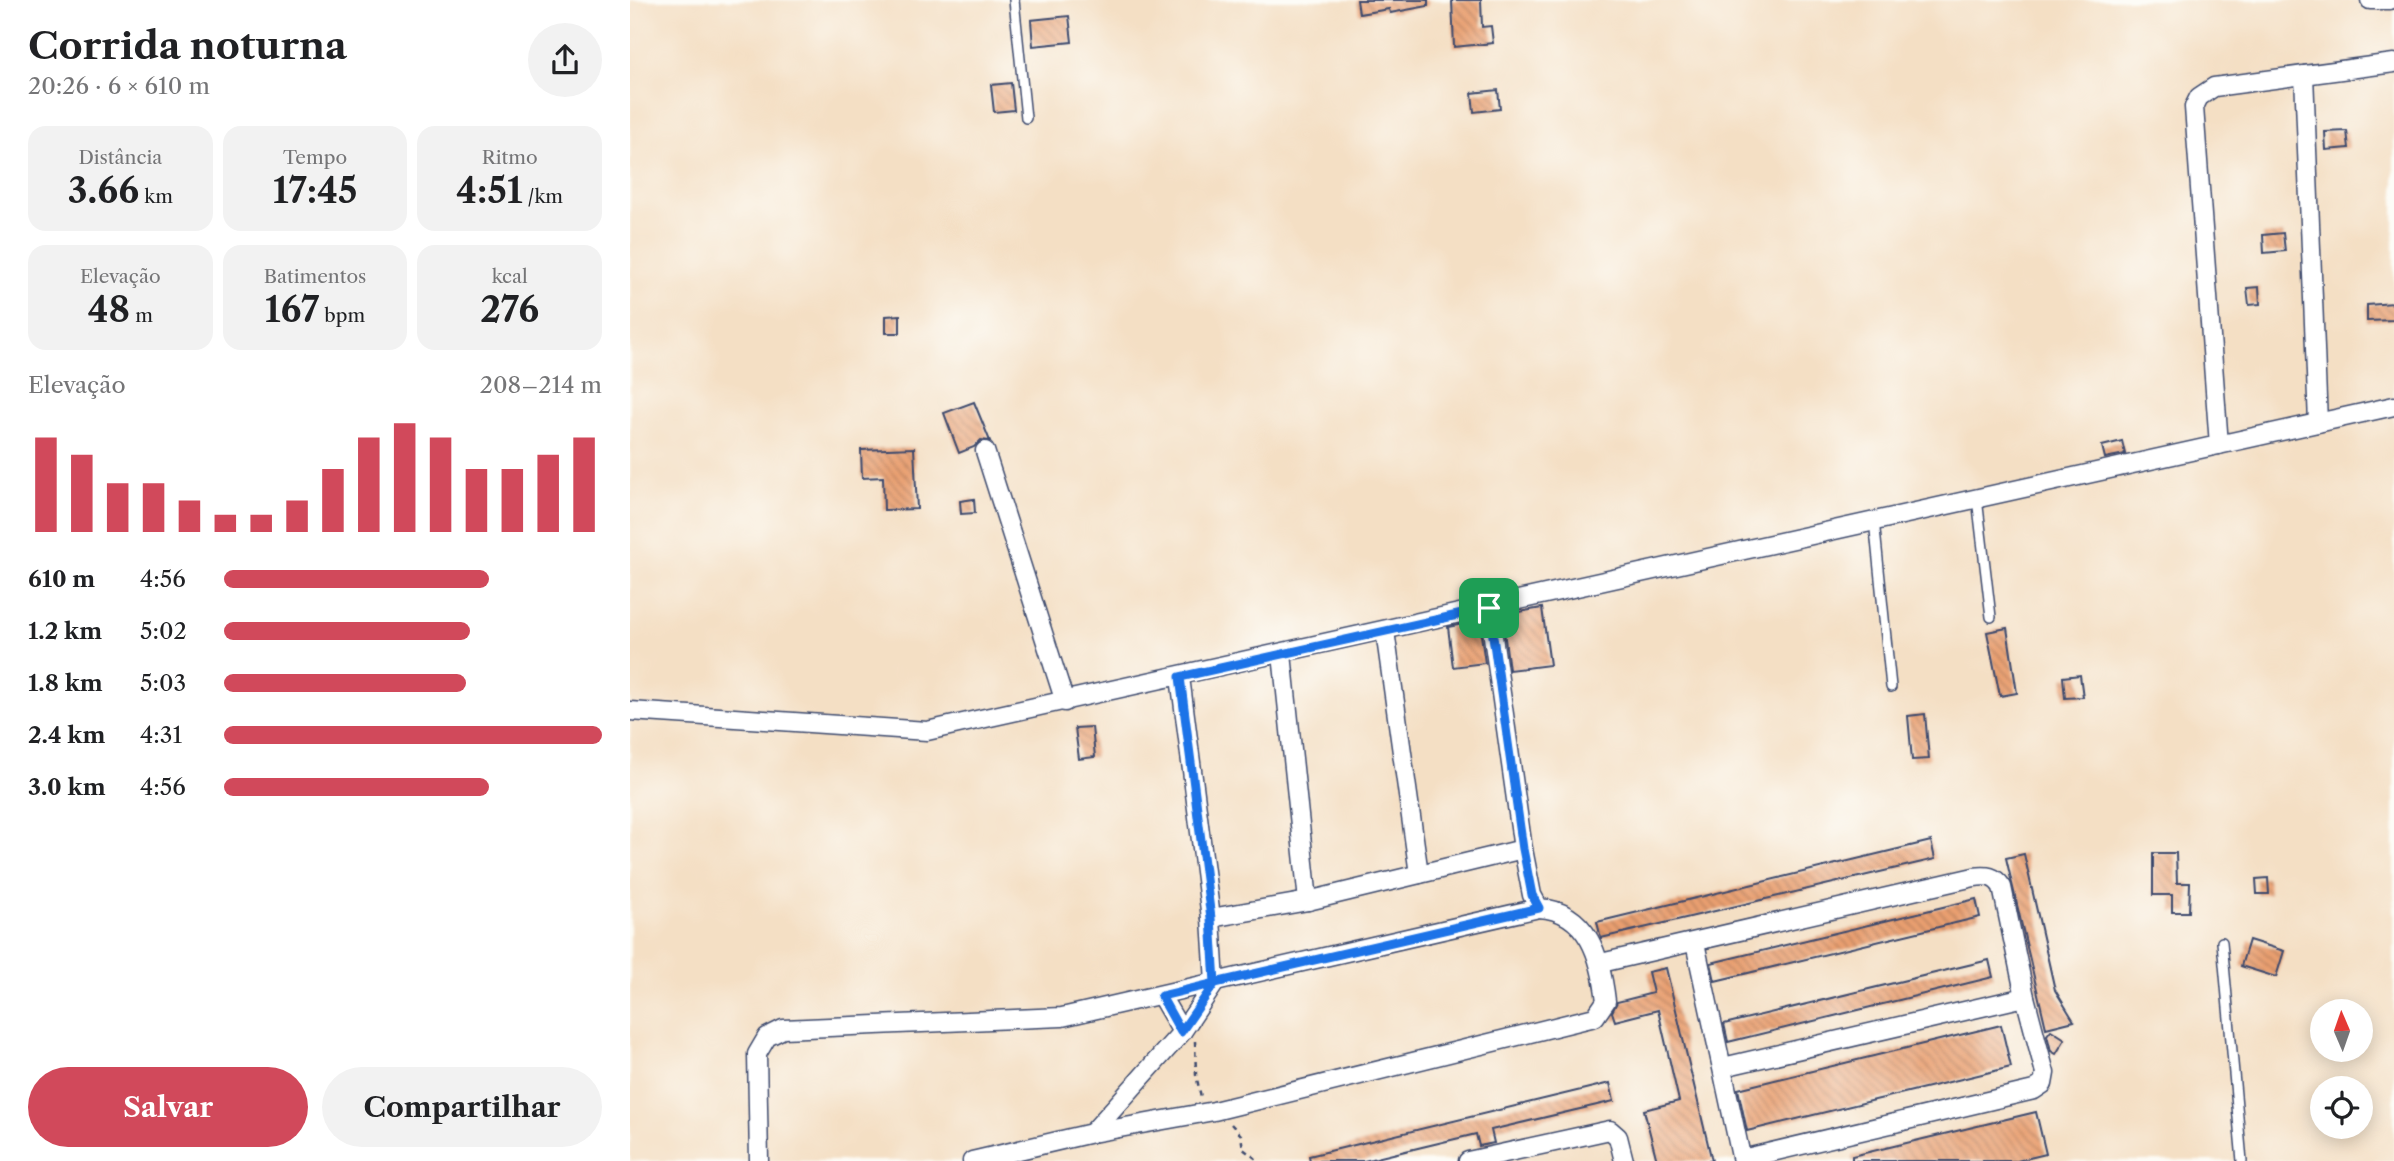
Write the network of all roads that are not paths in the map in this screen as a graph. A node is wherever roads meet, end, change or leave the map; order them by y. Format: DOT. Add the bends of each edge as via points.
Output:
graph roads {
  1 [pos="1014,0"];
  2 [pos="2370,0"];
  3 [pos="2390,0"];
  4 [pos="2394,63"];
  5 [pos="2304,75"];
  6 [pos="1026,118"];
  7 [pos="2394,406"];
  8 [pos="2318,423"];
  9 [pos="2219,445"];
  10 [pos="985,452"];
  11 [pos="1977,496"];
  12 [pos="1874,520"];
  13 [pos="1489,608"];
  14 [pos="1991,617"];
  15 [pos="1385,631"];
  16 [pos="1282,654"];
  17 [pos="1180,677"];
  18 [pos="1891,687"];
  19 [pos="1065,702"];
  20 [pos="630,711"];
  21 [pos="1523,849"];
  22 [pos="1419,874"];
  23 [pos="1308,901"];
  24 [pos="1539,908"];
  25 [pos="1211,918"];
  26 [pos="2222,942"];
  27 [pos="1695,943"];
  28 [pos="1601,963"];
  29 [pos="1215,983"];
  30 [pos="1161,996"];
  31 [pos="2025,997"];
  32 [pos="1181,1032"];
  33 [pos="1723,1068"];
  34 [pos="1092,1133"];
  35 [pos="1742,1160"];
  36 [pos="759,1161"];
  37 [pos="972,1161"];
  38 [pos="1468,1161"];
  39 [pos="1624,1161"];
  40 [pos="2242,1161"];
  1 -- 6 [label="lane"];
  2 -- 3 [label="street"];
  4 -- 5 [label="street"];
  5 -- 8 [label="street"];
  5 -- 9 [label="street" via="2214,87 2199,97 2194,107"];
  7 -- 8 [label="street"];
  8 -- 9 [label="street"];
  9 -- 11 [label="street"];
  10 -- 19 [label="street"];
  11 -- 12 [label="street"];
  11 -- 14 [label="lane"];
  12 -- 13 [label="street"];
  12 -- 18 [label="lane"];
  13 -- 15 [label="street"];
  13 -- 21 [label="street"];
  15 -- 16 [label="street"];
  15 -- 22 [label="street"];
  16 -- 17 [label="street"];
  16 -- 23 [label="street"];
  17 -- 19 [label="street"];
  17 -- 25 [label="street"];
  19 -- 20 [label="street" via="927,732"];
  21 -- 22 [label="street"];
  21 -- 24 [label="street"];
  22 -- 23 [label="street"];
  23 -- 25 [label="street"];
  24 -- 28 [label="street" via="1556,909 1574,918"];
  24 -- 29 [label="street"];
  25 -- 29 [label="street"];
  26 -- 40 [label="lane"];
  27 -- 28 [label="street"];
  27 -- 31 [label="street" via="1991,876 2002,887"];
  27 -- 33 [label="street"];
  28 -- 34 [label="street" via="1605,1001 1595,1017 1214,1111"];
  29 -- 30 [label="street"];
  29 -- 32 [label="street"];
  30 -- 32 [label="street"];
  30 -- 36 [label="street" via="1062,1017 783,1029 766,1037 757,1054"];
  31 -- 33 [label="street"];
  31 -- 35 [label="street" via="2045,1073 2040,1087"];
  32 -- 34 [label="street"];
  33 -- 35 [label="street"];
  34 -- 37 [label="street"];
  38 -- 39 [label="street" via="1610,1130 1618,1137"];
}
